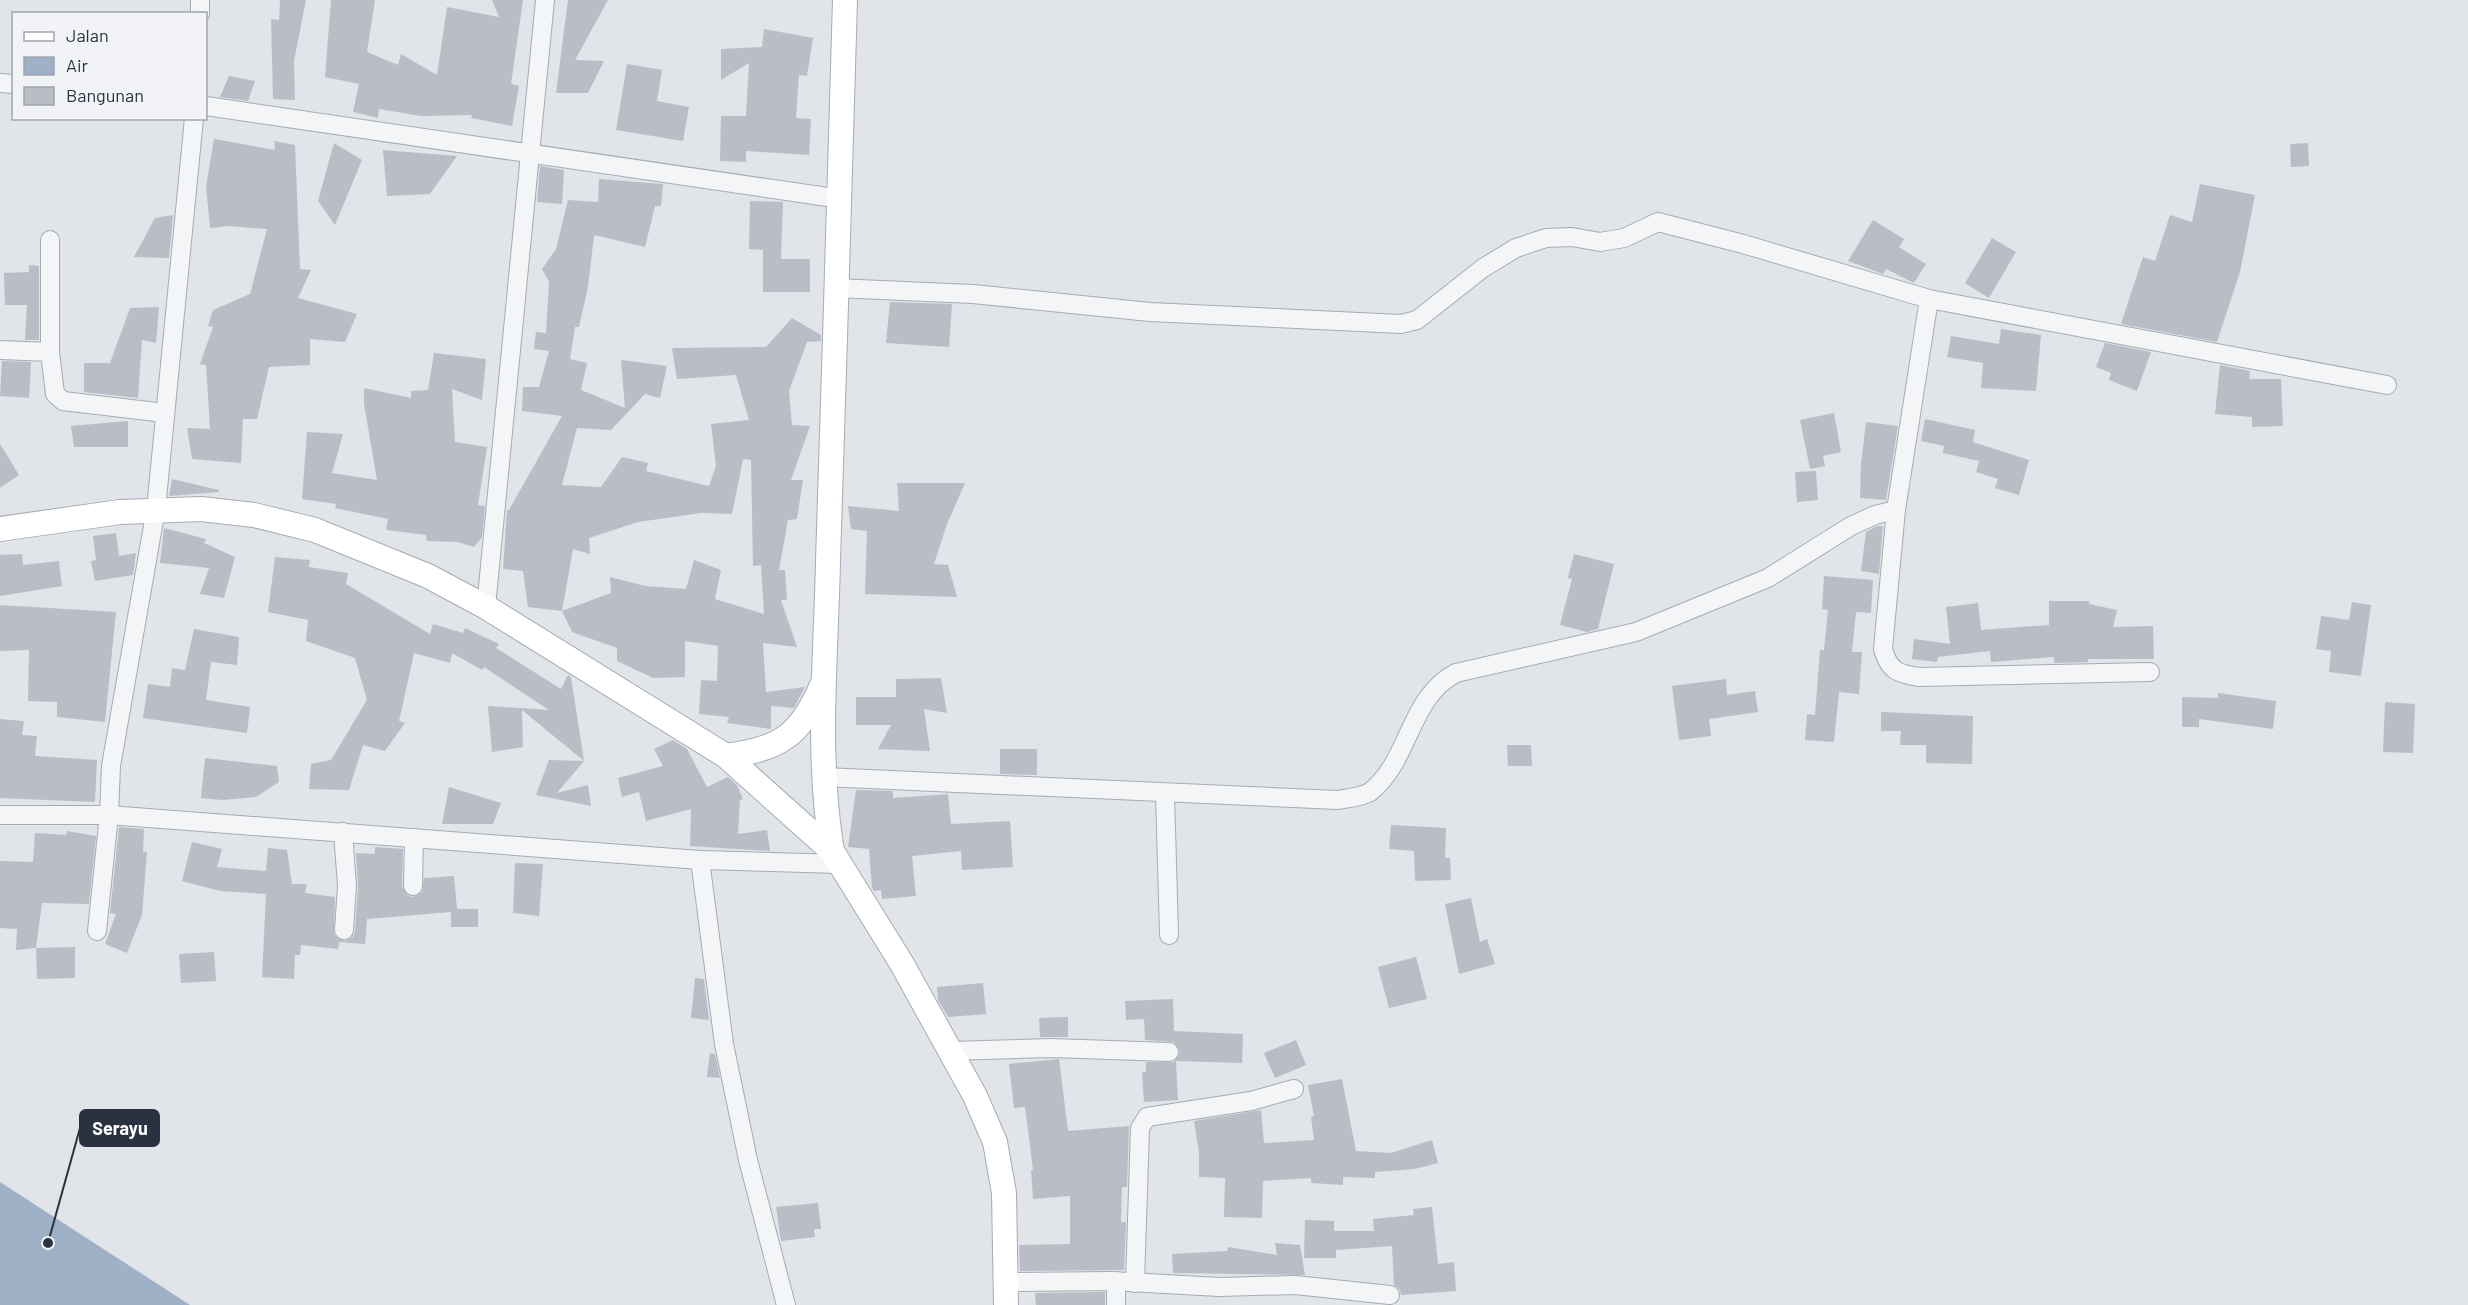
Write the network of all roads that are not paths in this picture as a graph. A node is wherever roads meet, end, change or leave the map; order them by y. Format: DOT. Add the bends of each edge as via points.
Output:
graph roads {
  1 [pos="545,0"];
  2 [pos="845,0"];
  3 [pos="207,106"];
  4 [pos="194,120"];
  5 [pos="528,154"];
  6 [pos="841,198"];
  7 [pos="50,240"];
  8 [pos="834,288"];
  9 [pos="1929,299"];
  10 [pos="0,351"];
  11 [pos="50,352"];
  12 [pos="2387,385"];
  13 [pos="165,413"];
  14 [pos="156,509"];
  15 [pos="1896,510"];
  16 [pos="0,529"];
  17 [pos="486,607"];
  18 [pos="2150,672"];
  19 [pos="826,676"];
  20 [pos="726,756"];
  21 [pos="824,777"];
  22 [pos="1165,793"];
  23 [pos="0,815"];
  24 [pos="109,815"];
  25 [pos="343,832"];
  26 [pos="414,838"];
  27 [pos="836,857"];
  28 [pos="700,860"];
  29 [pos="413,886"];
  30 [pos="344,930"];
  31 [pos="97,931"];
  32 [pos="1169,935"];
  33 [pos="950,1051"];
  34 [pos="1169,1052"];
  35 [pos="1294,1089"];
  36 [pos="1116,1281"];
  37 [pos="1135,1283"];
  38 [pos="1006,1293"];
  39 [pos="1390,1294"];
  40 [pos="786,1305"];
  41 [pos="1116,1305"];
  1 -- 5 [label="street"];
  2 -- 6 [label="main road"];
  3 -- 5 [label="street"];
  4 -- 13 [label="street"];
  5 -- 6 [label="street"];
  5 -- 17 [label="street"];
  6 -- 8 [label="main road"];
  7 -- 11 [label="street"];
  8 -- 9 [label="street" via="973,294 1150,312 1401,324 1417,320 1483,268 1516,248 1546,238 1599,242 1624,238 1658,222"];
  8 -- 19 [label="main road"];
  9 -- 12 [label="street"];
  9 -- 15 [label="street"];
  10 -- 11 [label="street"];
  11 -- 13 [label="street" via="55,394 63,401"];
  13 -- 14 [label="street"];
  14 -- 16 [label="main road"];
  14 -- 17 [label="main road" via="254,515 315,530 428,576"];
  14 -- 24 [label="street" via="111,766"];
  15 -- 18 [label="street" via="1884,650 1887,663 1897,674 2014,677"];
  15 -- 22 [label="street" via="1875,514 1851,526 1768,578 1636,632 1456,673 1441,681 1429,694 1387,775 1368,793 1338,800"];
  17 -- 20 [label="main road"];
  19 -- 20 [label="main road" via="811,711 778,744 758,752"];
  19 -- 21 [label="main road"];
  20 -- 27 [label="main road"];
  21 -- 22 [label="street"];
  21 -- 27 [label="main road" via="826,816"];
  22 -- 32 [label="street"];
  23 -- 24 [label="street"];
  24 -- 25 [label="street"];
  24 -- 31 [label="street"];
  25 -- 26 [label="street"];
  25 -- 30 [label="street" via="347,886"];
  26 -- 28 [label="street"];
  26 -- 29 [label="street"];
  27 -- 28 [label="street"];
  27 -- 33 [label="main road"];
  28 -- 40 [label="street" via="722,1028 747,1160"];
  33 -- 34 [label="street" via="1052,1048"];
  33 -- 38 [label="main road" via="995,1142 1004,1193"];
  35 -- 37 [label="street" via="1251,1101 1147,1117 1140,1128"];
  36 -- 37 [label="street"];
  36 -- 38 [label="street"];
  36 -- 41 [label="street"];
  37 -- 39 [label="street" via="1295,1285"];
}
